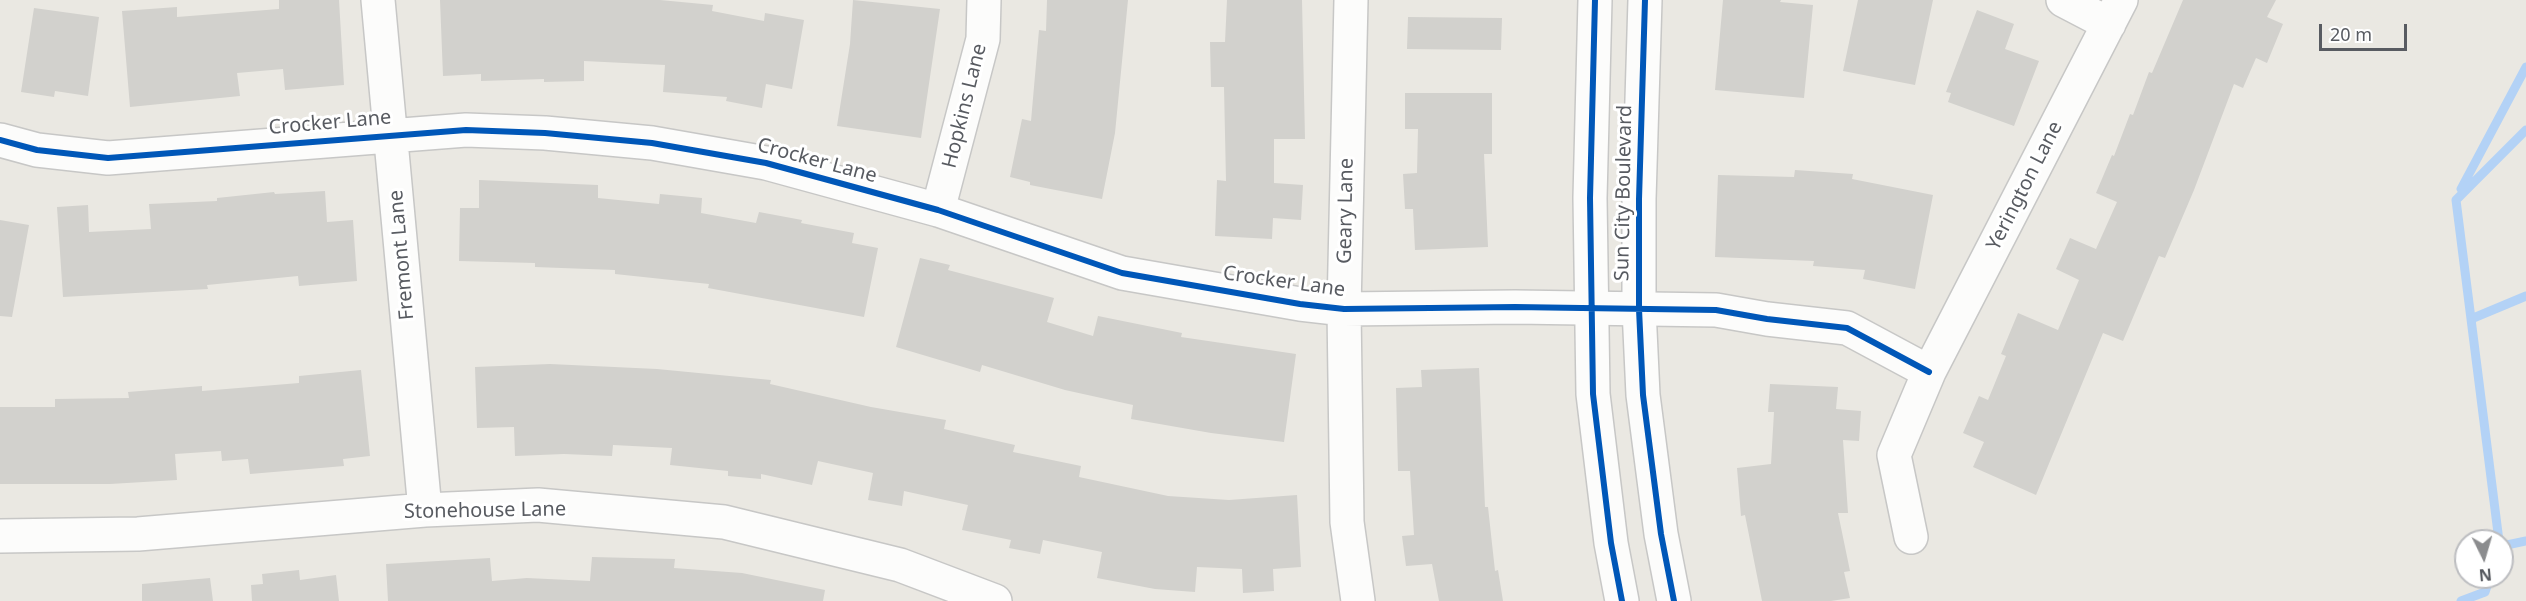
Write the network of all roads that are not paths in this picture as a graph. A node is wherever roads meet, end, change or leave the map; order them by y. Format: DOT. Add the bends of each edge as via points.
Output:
graph roads {
  1 [pos="378,0"];
  2 [pos="984,0"];
  3 [pos="1351,0"];
  4 [pos="1596,0"];
  5 [pos="1645,0"];
  6 [pos="2063,0"];
  7 [pos="2115,12"];
  8 [pos="392,135"];
  9 [pos="0,140"];
  10 [pos="938,210"];
  11 [pos="1344,309"];
  12 [pos="1615,309"];
  13 [pos="1929,372"];
  14 [pos="425,510"];
  15 [pos="0,536"];
  16 [pos="1911,537"];
  17 [pos="995,601"];
  18 [pos="1358,601"];
  19 [pos="1622,601"];
  20 [pos="1674,601"];
  1 -- 8 [label="street, Fremont Lane"];
  2 -- 10 [label="street, Hopkins Lane" via="983,39"];
  3 -- 11 [label="street, Geary Lane"];
  4 -- 12 [label="street, Sun City Boulevard" via="1590,198"];
  5 -- 12 [label="street, Sun City Boulevard" via="1639,199"];
  6 -- 7 [label="street"];
  7 -- 13 [label="street, Yerington Lane"];
  8 -- 9 [label="street, Crocker Lane" via="108,158 37,150"];
  8 -- 10 [label="street, Crocker Lane" via="466,130 652,143 766,163"];
  8 -- 14 [label="street, Fremont Lane"];
  10 -- 11 [label="street, Crocker Lane" via="1122,273"];
  11 -- 12 [label="street, Crocker Lane"];
  11 -- 18 [label="street, Geary Lane" via="1347,522"];
  12 -- 13 [label="street, Crocker Lane" via="1716,310 1846,328"];
  12 -- 19 [label="street, Sun City Boulevard" via="1594,405"];
  12 -- 20 [label="street, Sun City Boulevard" via="1646,415"];
  13 -- 16 [label="street, Yerington Lane" via="1894,455"];
  14 -- 15 [label="street, Stonehouse Lane" via="138,534"];
  14 -- 17 [label="street, Stonehouse Lane" via="538,505 724,522 900,566"];
}
